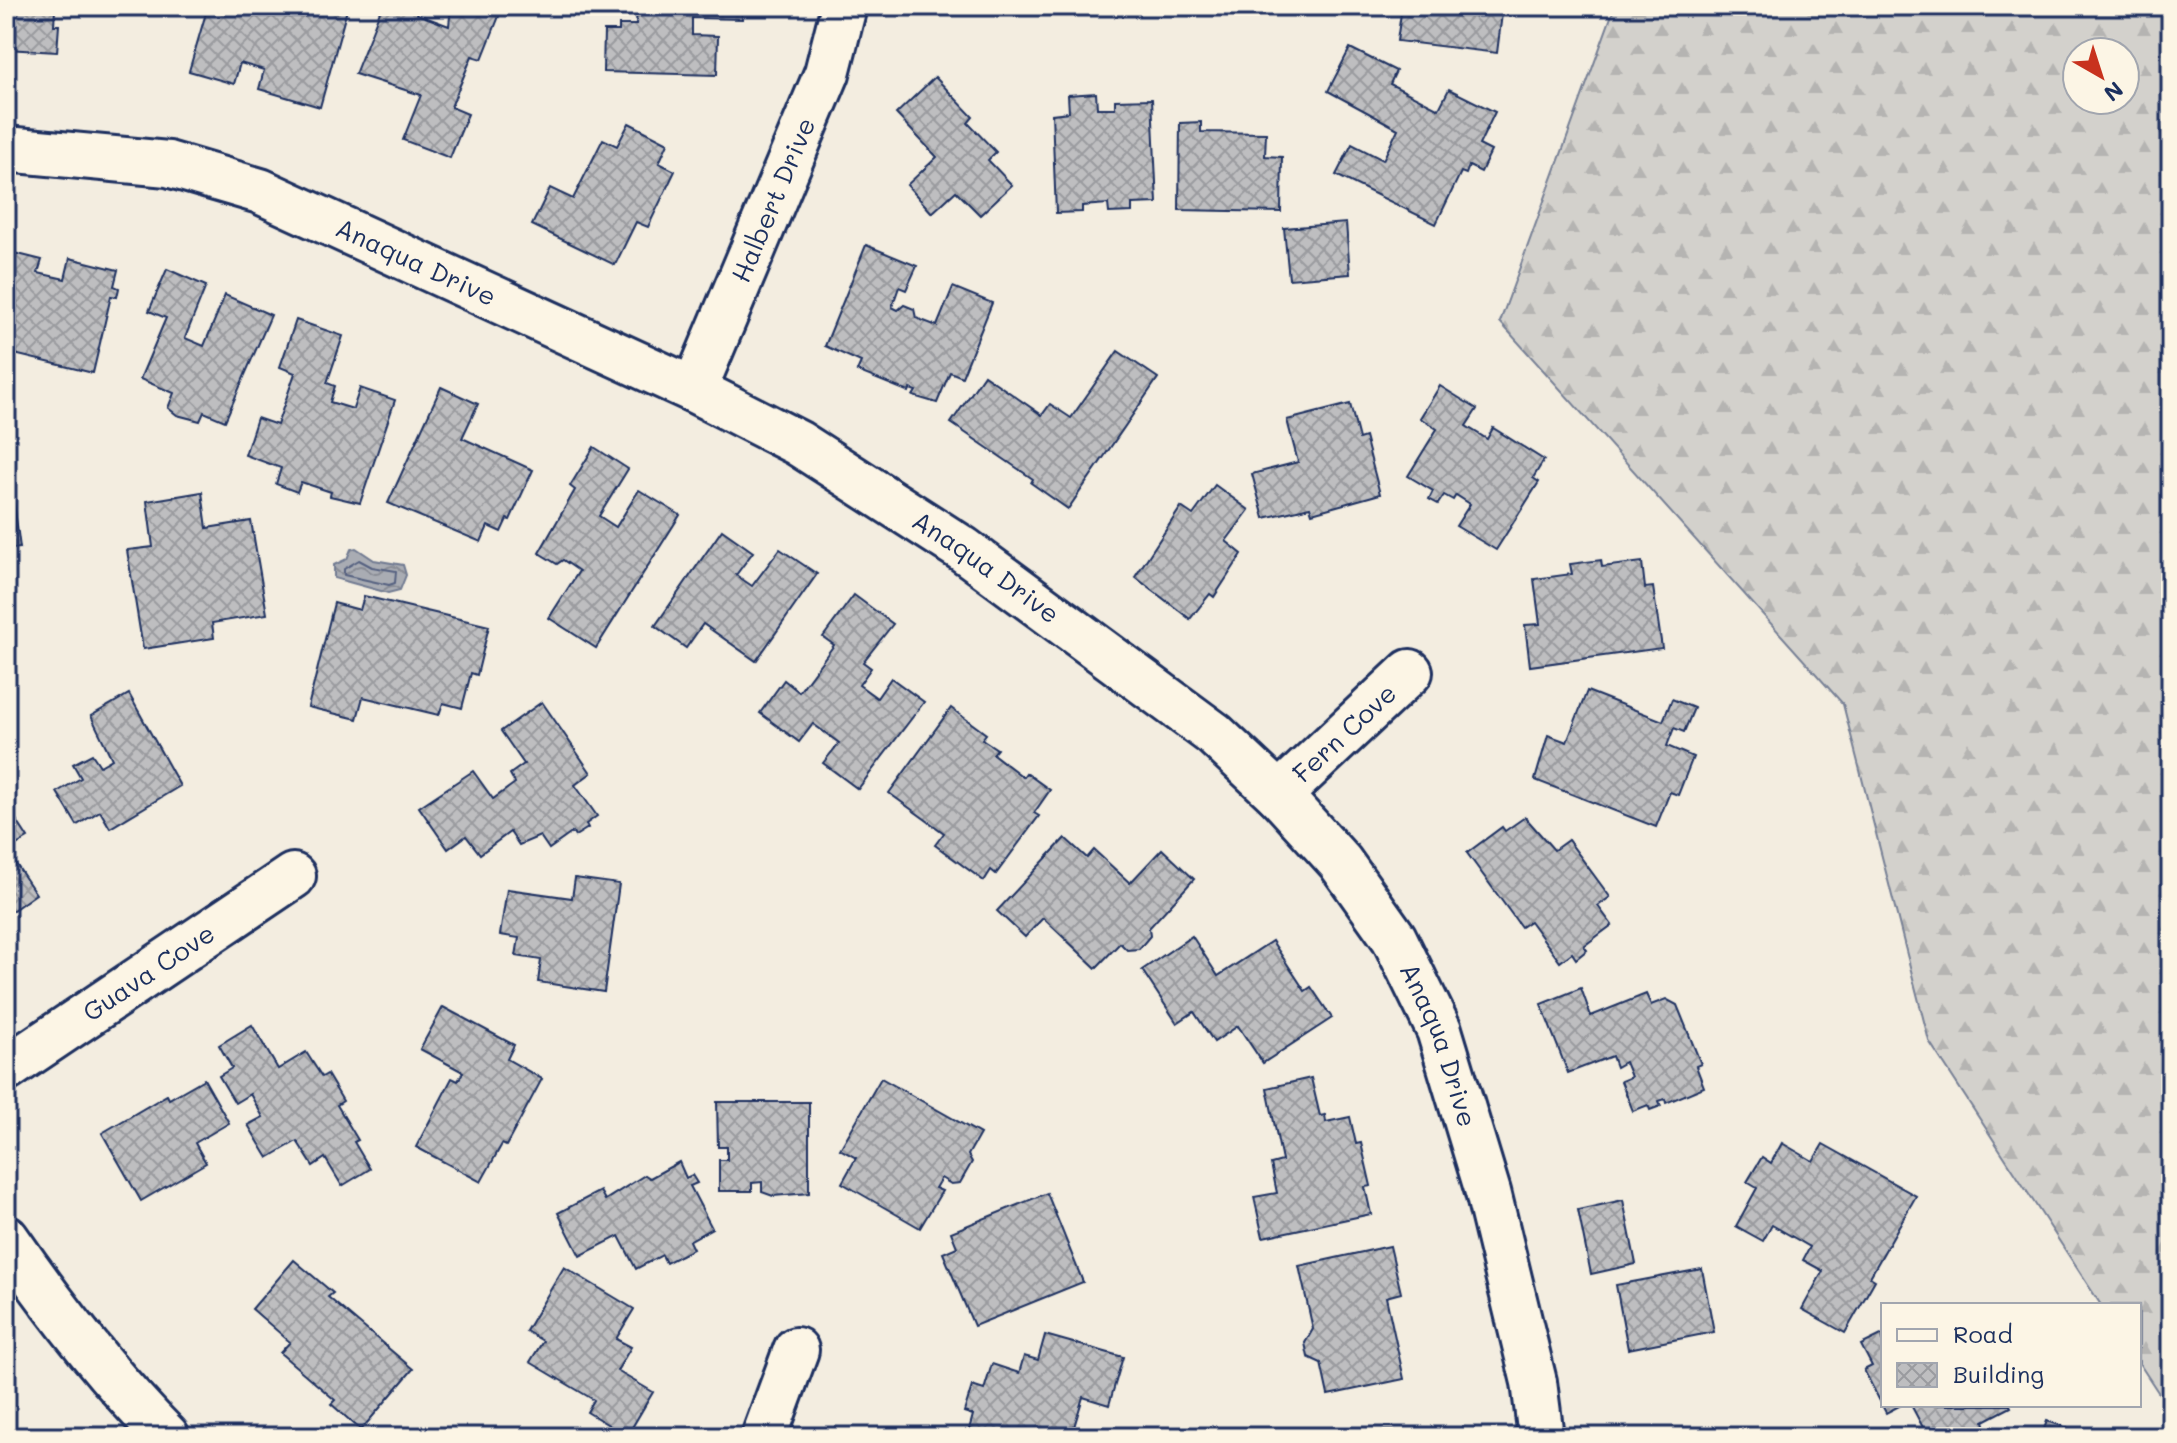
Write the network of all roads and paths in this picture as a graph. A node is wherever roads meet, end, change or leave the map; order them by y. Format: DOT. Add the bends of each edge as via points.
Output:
graph roads {
  1 [pos="844,6"];
  2 [pos="6,149"];
  3 [pos="694,390"];
  4 [pos="1410,672"];
  5 [pos="1279,795"];
  6 [pos="293,876"];
  7 [pos="6,1069"];
  8 [pos="6,1238"];
  9 [pos="796,1350"];
  10 [pos="167,1437"];
  11 [pos="764,1437"];
  12 [pos="1541,1437"];
  1 -- 3 [label="street, Halbert Drive" via="822,86"];
  2 -- 3 [label="street, Anaqua Drive" via="168,164 260,191"];
  3 -- 5 [label="street, Anaqua Drive" via="798,443 963,549 1214,734"];
  4 -- 5 [label="street, Fern Cove"];
  5 -- 12 [label="street, Anaqua Drive" via="1340,862 1394,938 1439,1030 1488,1192 1534,1382"];
  6 -- 7 [label="street, Guava Cove"];
  8 -- 10 [label="street" via="54,1308"];
  9 -- 11 [label="street"];
}
